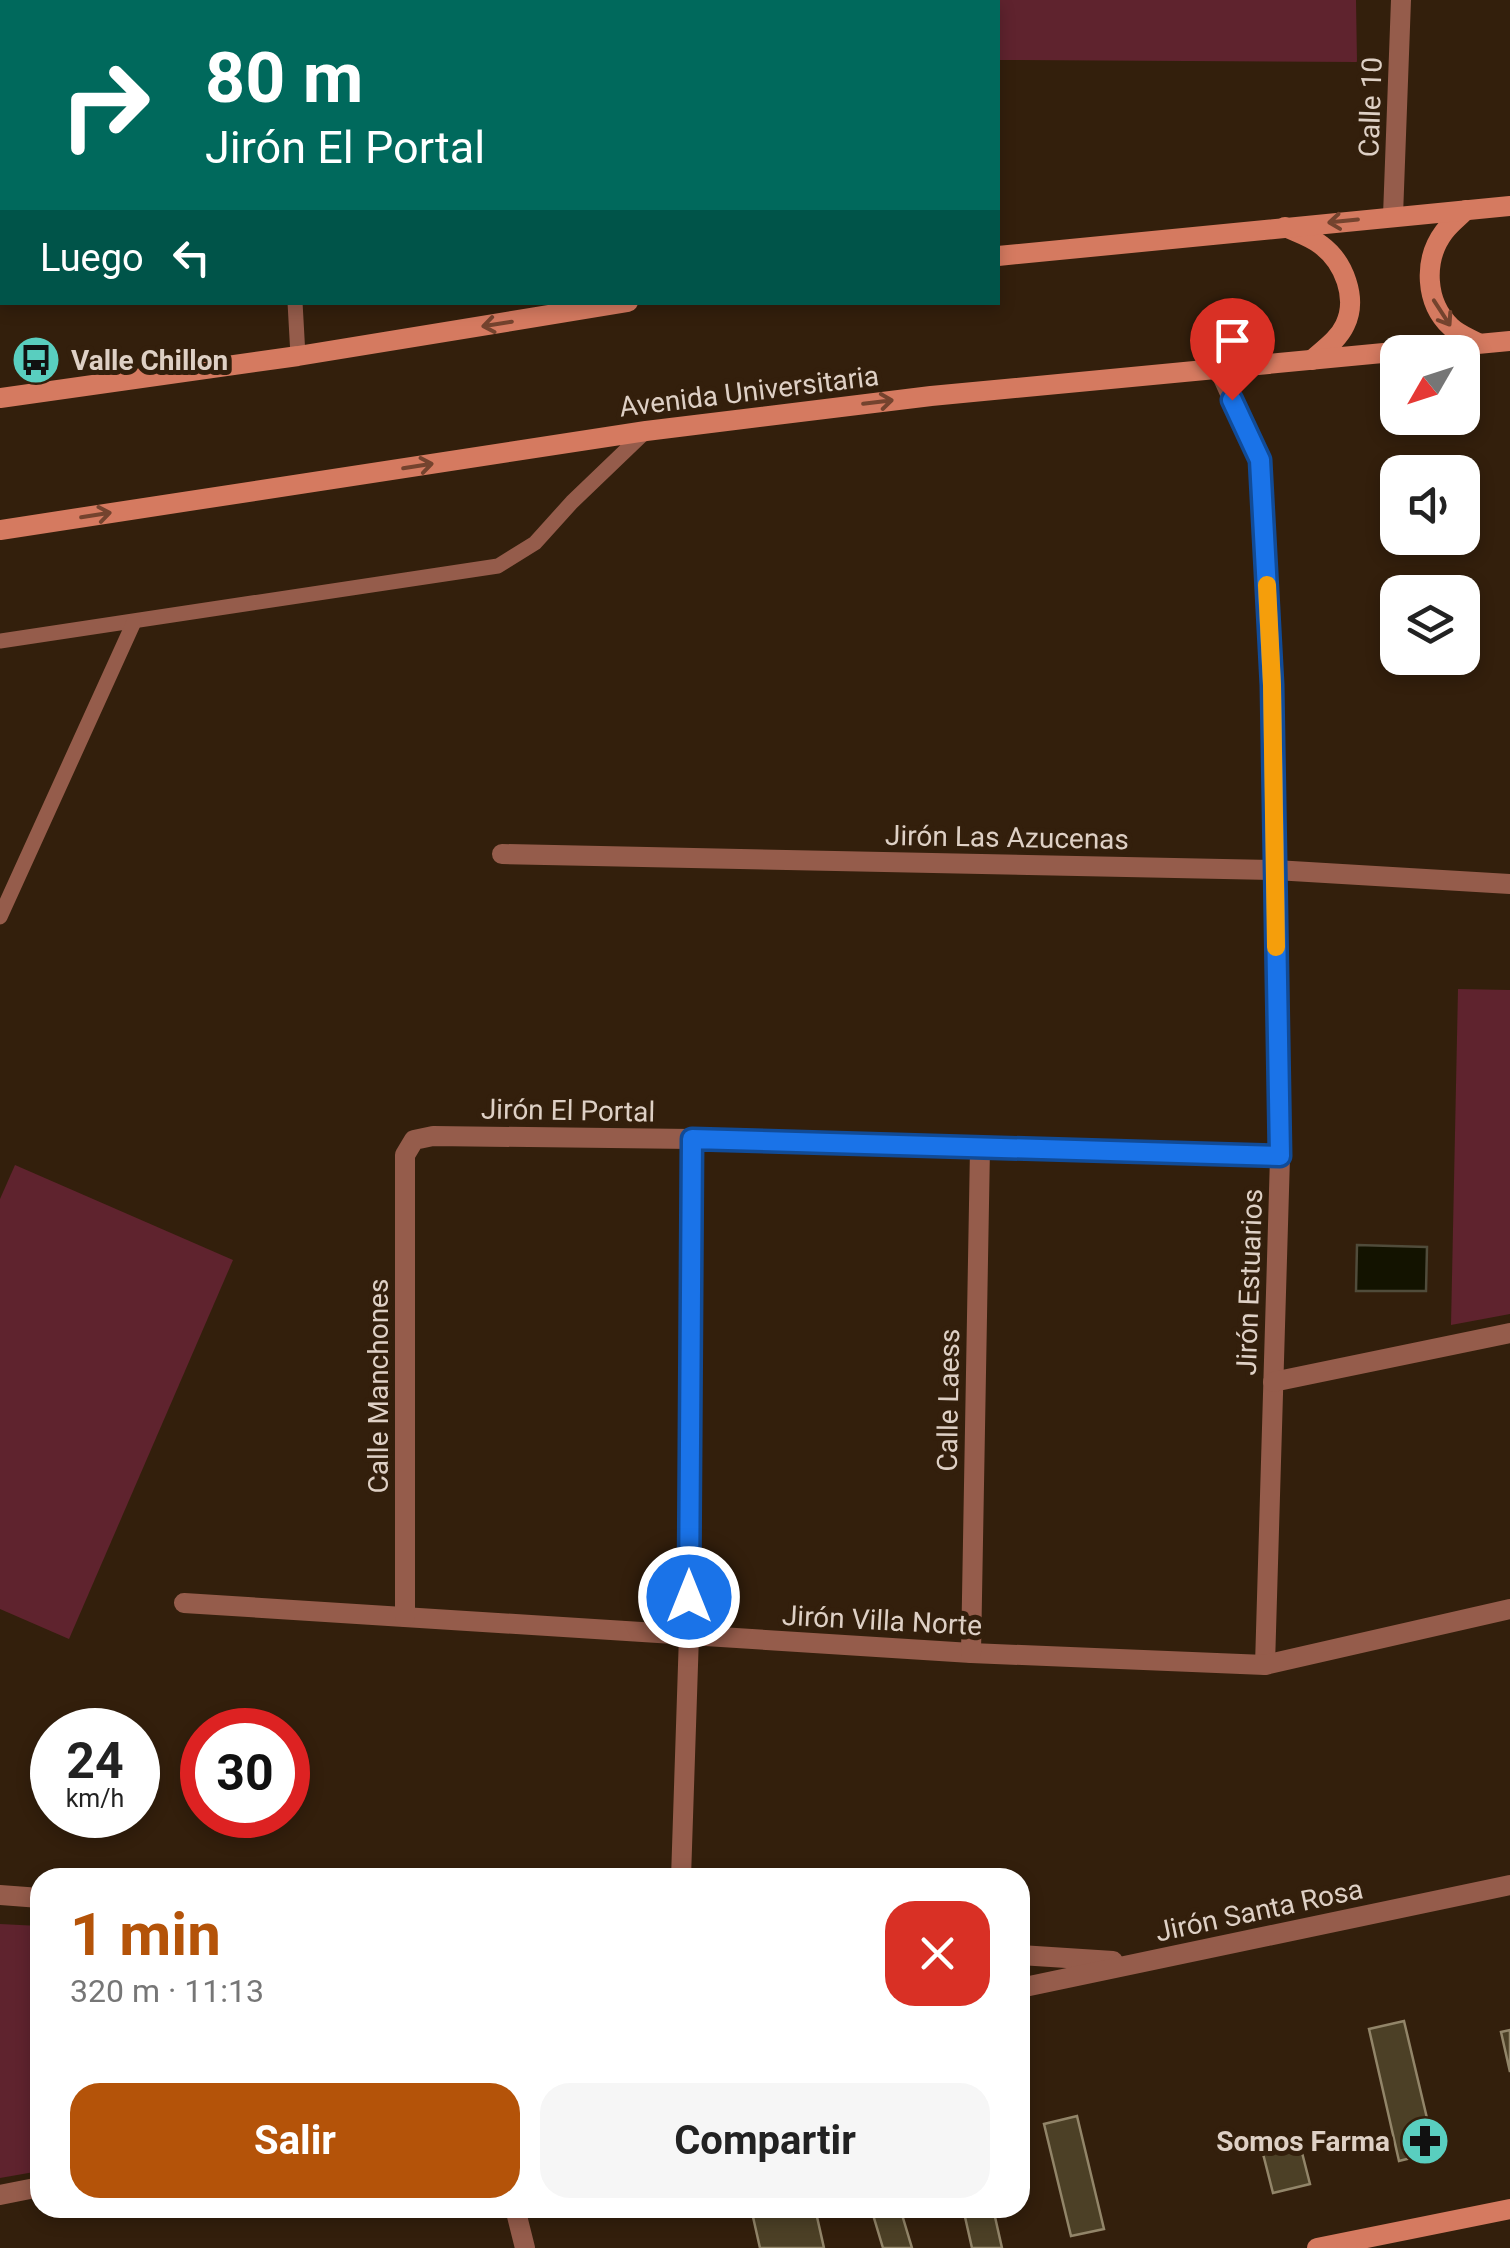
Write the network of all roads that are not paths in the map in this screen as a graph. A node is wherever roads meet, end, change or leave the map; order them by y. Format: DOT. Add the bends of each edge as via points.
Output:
graph roads {
  1 [pos="1400,0"];
  2 [pos="1510,206"];
  3 [pos="1466,210"];
  4 [pos="1393,216"];
  5 [pos="1284,226"];
  6 [pos="1000,256"];
  7 [pos="295,305"];
  8 [pos="610,305"];
  9 [pos="1463,335"];
  10 [pos="1510,340"];
  11 [pos="1480,344"];
  12 [pos="1380,353"];
  13 [pos="298,356"];
  14 [pos="1312,360"];
  15 [pos="1219,370"];
  16 [pos="0,398"];
  17 [pos="646,431"];
  18 [pos="0,530"];
  19 [pos="134,622"];
  20 [pos="0,641"];
  21 [pos="502,854"];
  22 [pos="1275,870"];
  23 [pos="1510,884"];
  24 [pos="0,918"];
  25 [pos="692,1139"];
  26 [pos="980,1148"];
  27 [pos="405,1155"];
  28 [pos="1280,1156"];
  29 [pos="1510,1333"];
  30 [pos="1274,1382"];
  31 [pos="184,1603"];
  32 [pos="1510,1608"];
  33 [pos="405,1617"];
  34 [pos="689,1635"];
  35 [pos="971,1653"];
  36 [pos="1265,1666"];
  37 [pos="680,1868"];
  38 [pos="1510,1885"];
  39 [pos="0,1895"];
  40 [pos="30,1897"];
  41 [pos="1030,1957"];
  42 [pos="1145,1963"];
  43 [pos="1030,1986"];
  44 [pos="30,2188"];
  45 [pos="0,2195"];
  46 [pos="1510,2208"];
  47 [pos="518,2218"];
  48 [pos="525,2248"];
  49 [pos="1317,2248"];
  1 -- 4 [label="street, Calle 10"];
  2 -- 3 [label="main road"];
  3 -- 4 [label="main road"];
  3 -- 9 [label="main road, one-way" via="1432,252 1430,276 1440,316"];
  4 -- 5 [label="main road, one-way"];
  5 -- 6 [label="main road"];
  5 -- 14 [label="main road" via="1323,246 1348,282 1347,322"];
  7 -- 13 [label="lane"];
  8 -- 13 [label="main road, one-way"];
  10 -- 11 [label="main road, Avenida Universitaria"];
  12 -- 14 [label="main road, Avenida Universitaria"];
  13 -- 16 [label="main road"];
  14 -- 15 [label="main road, Avenida Universitaria"];
  17 -- 15 [label="main road, Avenida Universitaria, one-way"];
  15 -- 22 [label="street, Jirón Estuarios" via="1260,460"];
  18 -- 17 [label="main road, Avenida Universitaria, one-way"];
  17 -- 19 [label="lane" via="534,543 498,566"];
  19 -- 20 [label="lane"];
  19 -- 24 [label="lane"];
  21 -- 22 [label="street, Jirón Las Azucenas"];
  22 -- 23 [label="street, Jirón Las Azucenas"];
  22 -- 28 [label="street, Jirón Estuarios"];
  25 -- 26 [label="street, Jirón El Portal"];
  25 -- 27 [label="street, Jirón El Portal" via="433,1136 414,1140"];
  25 -- 34 [label="street"];
  26 -- 28 [label="street, Jirón El Portal"];
  26 -- 35 [label="street, Calle Laess"];
  27 -- 33 [label="street, Calle Manchones"];
  28 -- 30 [label="street, Jirón Estuarios"];
  29 -- 30 [label="street"];
  30 -- 36 [label="street, Jirón Estuarios"];
  31 -- 33 [label="street, Jirón Villa Norte"];
  32 -- 36 [label="street, Jirón Villa Norte"];
  33 -- 34 [label="street, Jirón Villa Norte"];
  34 -- 35 [label="street, Jirón Villa Norte"];
  34 -- 37 [label="street"];
  35 -- 36 [label="street, Jirón Villa Norte"];
  38 -- 42 [label="street, Jirón Santa Rosa"];
  39 -- 40 [label="street"];
  41 -- 42 [label="street"];
  42 -- 43 [label="street, Jirón Santa Rosa"];
  44 -- 45 [label="street"];
  46 -- 49 [label="main road"];
  47 -- 48 [label="street"];
}
